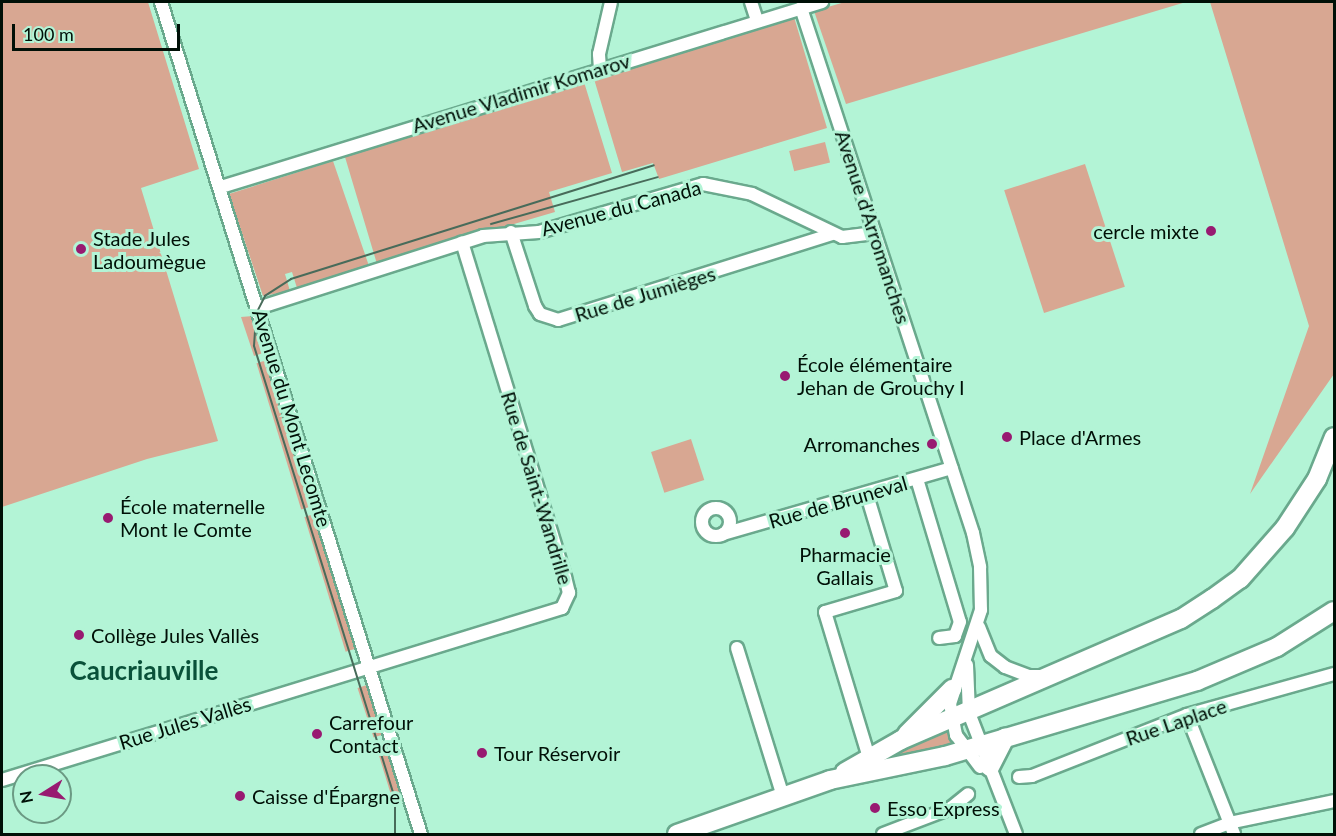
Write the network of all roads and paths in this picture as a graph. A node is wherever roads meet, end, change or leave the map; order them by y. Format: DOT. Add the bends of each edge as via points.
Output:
graph roads {
  1 [pos="161,2"];
  2 [pos="611,2"];
  3 [pos="751,2"];
  4 [pos="822,2"];
  5 [pos="801,8"];
  6 [pos="757,21"];
  7 [pos="600,69"];
  8 [pos="221,187"];
  9 [pos="511,232"];
  10 [pos="875,233"];
  11 [pos="833,234"];
  12 [pos="462,243"];
  13 [pos="258,308"];
  14 [pos="1335,437"];
  15 [pos="952,468"];
  16 [pos="917,479"];
  17 [pos="867,495"];
  18 [pos="723,534"];
  19 [pos="1335,611"];
  20 [pos="979,621"];
  21 [pos="939,638"];
  22 [pos="737,648"];
  23 [pos="967,661"];
  24 [pos="370,667"];
  25 [pos="1335,674"];
  26 [pos="1054,676"];
  27 [pos="952,689"];
  28 [pos="969,713"];
  29 [pos="1186,716"];
  30 [pos="952,720"];
  31 [pos="1005,738"];
  32 [pos="901,740"];
  33 [pos="983,745"];
  34 [pos="964,750"];
  35 [pos="945,756"];
  36 [pos="869,758"];
  37 [pos="988,769"];
  38 [pos="1019,777"];
  39 [pos="2,780"];
  40 [pos="830,780"];
  41 [pos="968,794"];
  42 [pos="783,797"];
  43 [pos="1335,801"];
  44 [pos="1232,829"];
  45 [pos="422,834"];
  46 [pos="677,834"];
  47 [pos="883,834"];
  48 [pos="1016,834"];
  49 [pos="1201,834"];
  1 -- 8 [label="street, Avenue du Mont Lecomte"];
  2 -- 7 [label="street" via="599,54"];
  3 -- 6 [label="street"];
  4 -- 5 [label="street, Avenue Vladimir Komarov"];
  5 -- 6 [label="street, Avenue Vladimir Komarov"];
  5 -- 10 [label="street, Avenue d'Arromanches"];
  6 -- 7 [label="street, Avenue Vladimir Komarov"];
  7 -- 8 [label="street, Avenue Vladimir Komarov"];
  8 -- 13 [label="street, Avenue du Mont Lecomte"];
  9 -- 11 [label="street, Avenue du Canada" via="540,232 703,184 752,194"];
  9 -- 11 [label="street, Rue de Jumièges" via="535,306 540,314 558,320"];
  9 -- 12 [label="street, Avenue du Canada"];
  10 -- 11 [label="street, Avenue du Canada" via="856,237"];
  10 -- 15 [label="street, Avenue d'Arromanches"];
  12 -- 13 [label="street, Avenue du Canada"];
  12 -- 24 [label="street, Rue de Saint-Wandrille" via="569,593 562,608 551,613"];
  13 -- 24 [label="street, Avenue du Mont Lecomte"];
  14 -- 26 [label="street" via="1317,479 1285,528 1240,579 1181,619"];
  15 -- 16 [label="street, Rue de Bruneval"];
  15 -- 20 [label="street, Avenue d'Arromanches" via="980,567"];
  16 -- 17 [label="street, Rue de Bruneval"];
  16 -- 21 [label="street" via="960,622 955,636"];
  17 -- 18 [label="street, Rue de Bruneval"];
  17 -- 36 [label="street" via="896,591 825,612"];
  19 -- 31 [label="street" via="1277,647 1208,677"];
  20 -- 23 [label="street, Avenue d'Arromanches"];
  20 -- 26 [label="street, Avenue d'Arromanches" via="988,651 1005,667 1028,676"];
  22 -- 42 [label="street"];
  23 -- 27 [label="street, Avenue d'Arromanches"];
  23 -- 28 [label="street, Avenue d'Arromanches"];
  24 -- 39 [label="street, Rue Jules Vallès"];
  24 -- 45 [label="street, Avenue du Mont Lecomte"];
  25 -- 29 [label="street, Rue Laplace"];
  26 -- 28 [label="street"];
  27 -- 30 [label="street, Avenue d'Arromanches"];
  27 -- 32 [label="street"];
  28 -- 30 [label="street"];
  28 -- 33 [label="street"];
  29 -- 38 [label="street, Rue Laplace" via="1032,776"];
  29 -- 44 [label="street"];
  30 -- 32 [label="street"];
  30 -- 34 [label="street"];
  31 -- 33 [label="street"];
  31 -- 37 [label="street"];
  32 -- 36 [label="street"];
  33 -- 34 [label="street"];
  33 -- 37 [label="street"];
  34 -- 35 [label="street"];
  34 -- 37 [label="street"];
  35 -- 37 [label="street"];
  35 -- 40 [label="street"];
  36 -- 40 [label="street"];
  37 -- 48 [label="street"];
  40 -- 42 [label="street"];
  41 -- 47 [label="street" via="951,808"];
  42 -- 46 [label="street"];
  43 -- 44 [label="street"];
  44 -- 49 [label="street"];
}
